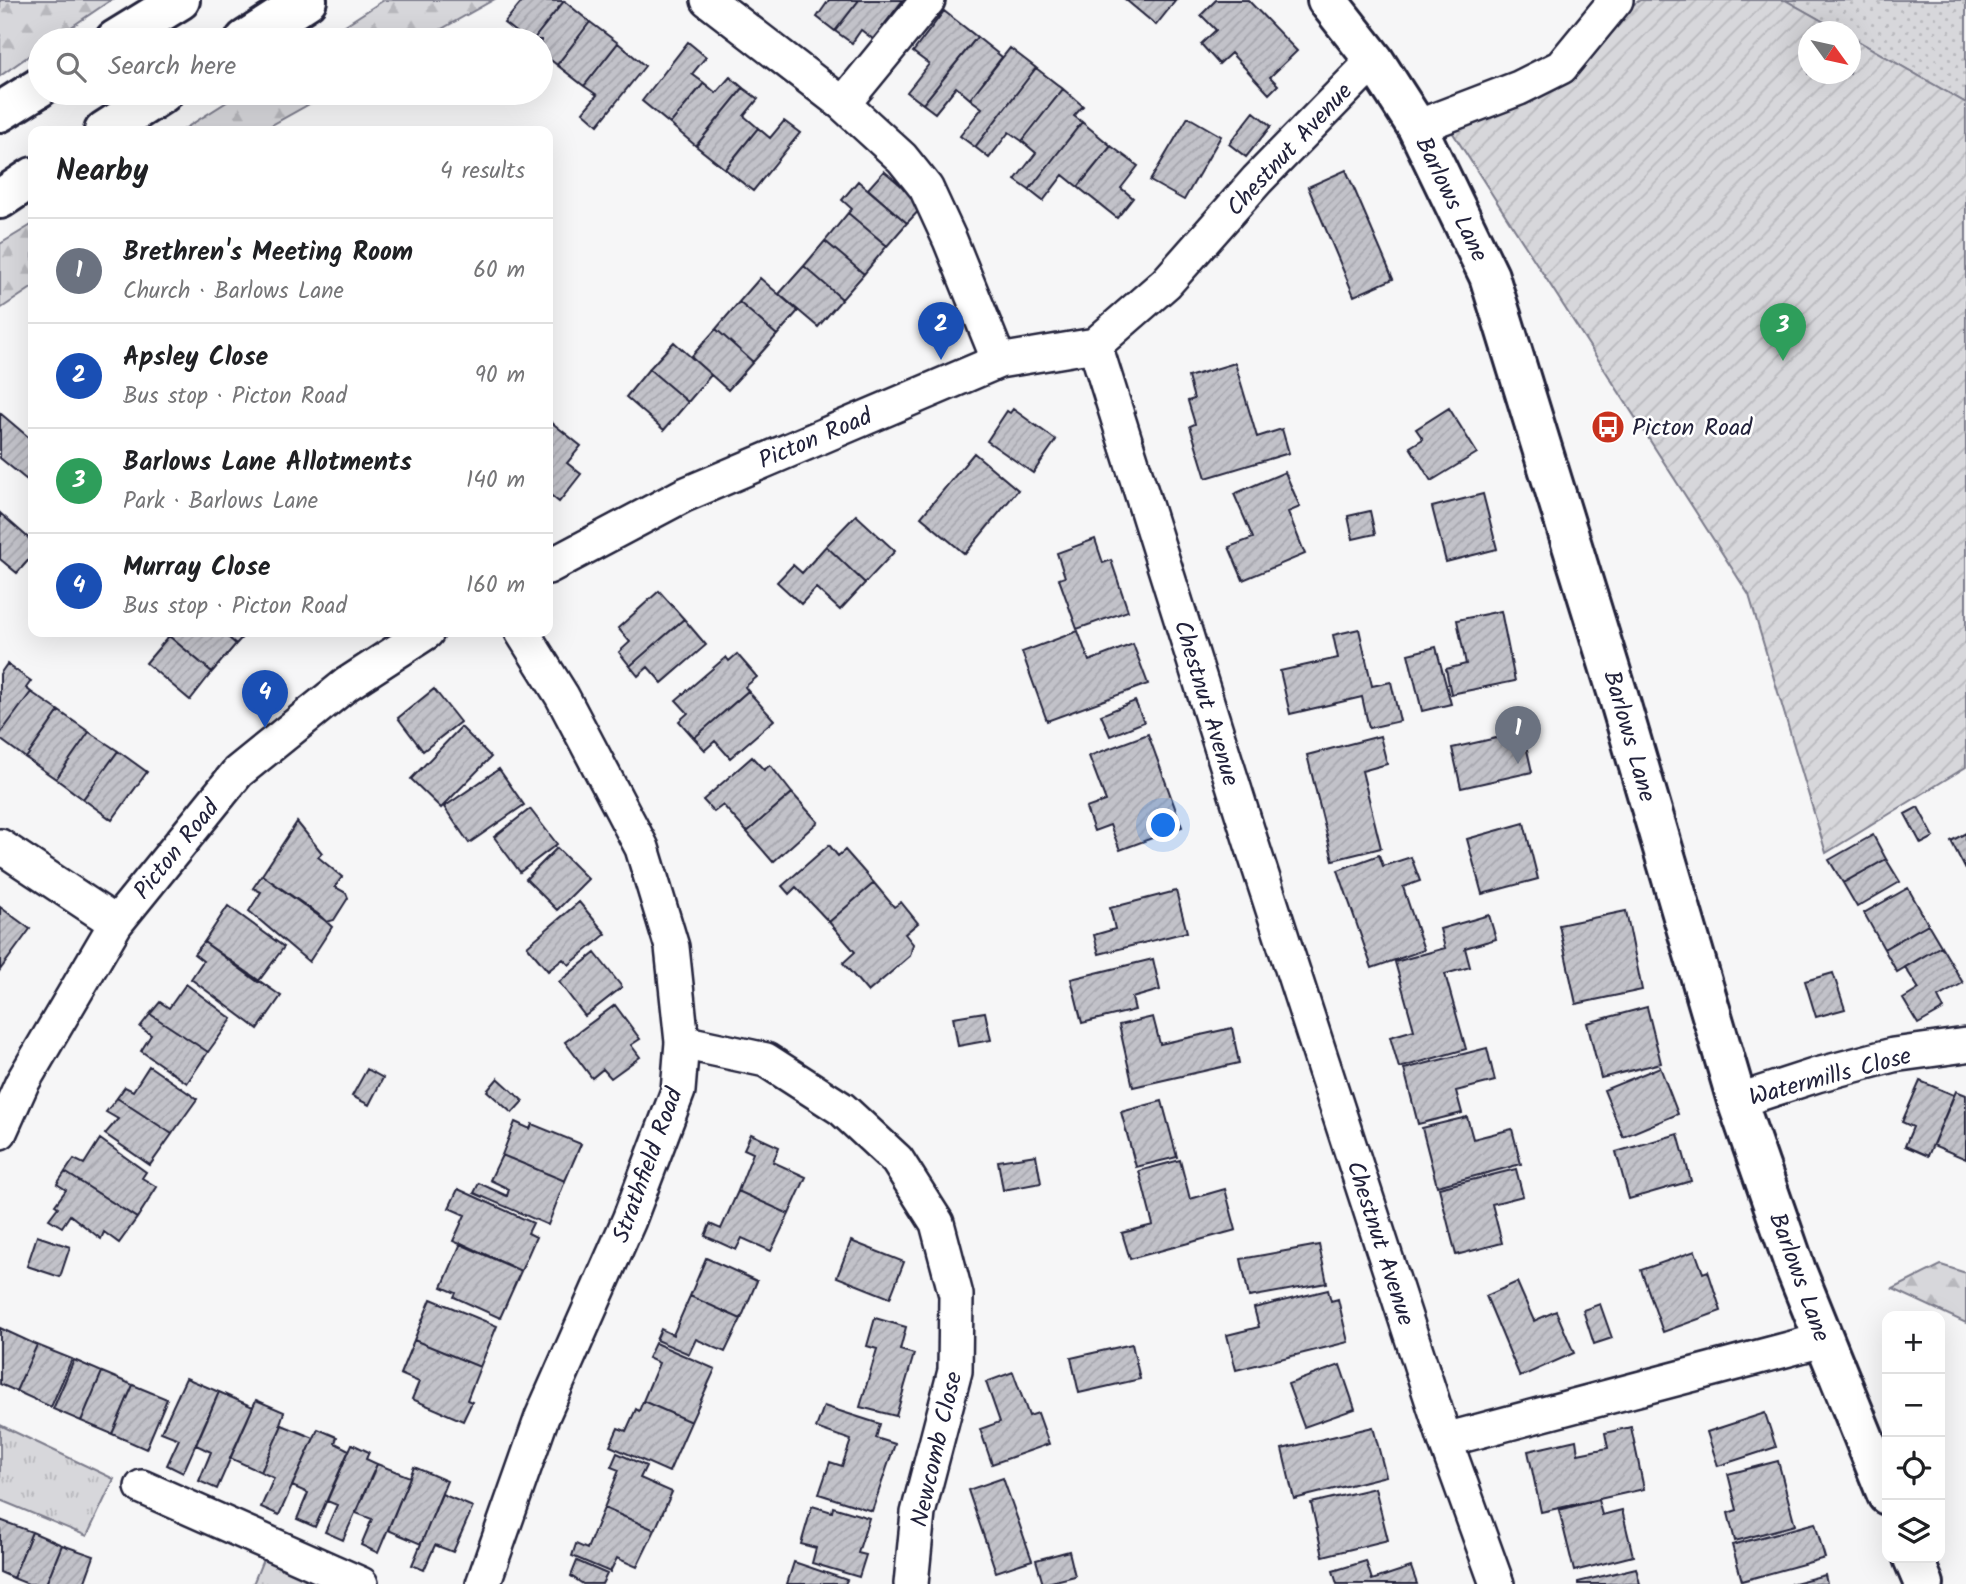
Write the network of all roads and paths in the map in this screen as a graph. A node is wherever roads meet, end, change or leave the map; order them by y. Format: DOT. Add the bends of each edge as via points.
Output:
graph roads {
  1 [pos="180,0"];
  2 [pos="307,0"];
  3 [pos="708,0"];
  4 [pos="928,0"];
  5 [pos="1327,0"];
  6 [pos="1616,0"];
  7 [pos="134,28"];
  8 [pos="263,28"];
  9 [pos="1374,60"];
  10 [pos="28,94"];
  11 [pos="843,104"];
  12 [pos="144,105"];
  13 [pos="0,112"];
  14 [pos="111,126"];
  15 [pos="1418,127"];
  16 [pos="28,180"];
  17 [pos="0,199"];
  18 [pos="1095,345"];
  19 [pos="999,361"];
  20 [pos="553,564"];
  21 [pos="419,637"];
  22 [pos="525,637"];
  23 [pos="0,846"];
  24 [pos="116,923"];
  25 [pos="682,1042"];
  26 [pos="1966,1045"];
  27 [pos="1737,1101"];
  28 [pos="0,1132"];
  29 [pos="1823,1339"];
  30 [pos="1445,1440"];
  31 [pos="1882,1483"];
  32 [pos="142,1487"];
  33 [pos="1915,1563"];
  34 [pos="361,1584"];
  35 [pos="483,1584"];
  36 [pos="911,1584"];
  37 [pos="1497,1584"];
  38 [pos="1924,1584"];
  1 -- 7 [label="main road"];
  2 -- 8 [label="main road"];
  3 -- 11 [label="street"];
  4 -- 11 [label="street"];
  5 -- 9 [label="main road, Barlows Lane"];
  6 -- 15 [label="street" via="1561,66 1519,88"];
  9 -- 15 [label="main road, Barlows Lane"];
  9 -- 18 [label="street, Chestnut Avenue" via="1257,180 1166,283"];
  10 -- 13 [label="main road"];
  11 -- 19 [label="street" via="902,158 926,188"];
  12 -- 14 [label="main road"];
  15 -- 27 [label="main road, Barlows Lane" via="1489,276"];
  16 -- 17 [label="main road"];
  18 -- 19 [label="street, Picton Road"];
  18 -- 30 [label="street, Chestnut Avenue"];
  19 -- 20 [label="street, Picton Road" via="684,495"];
  21 -- 24 [label="street, Picton Road" via="347,684 238,772"];
  22 -- 25 [label="street, Strathfield Road" via="562,696 642,848 671,947"];
  23 -- 24 [label="street"];
  24 -- 28 [label="street, Picton Road" via="22,1083"];
  25 -- 35 [label="street, Strathfield Road" via="678,1091 629,1220 542,1417"];
  25 -- 36 [label="street, Newcomb Close" via="766,1060 842,1109 897,1160 937,1223 956,1295 955,1371 918,1513"];
  26 -- 27 [label="street, Watermills Close" via="1893,1055"];
  27 -- 29 [label="main road, Barlows Lane"];
  29 -- 30 [label="street"];
  29 -- 31 [label="main road, Barlows Lane"];
  30 -- 37 [label="street, Chestnut Avenue"];
  32 -- 34 [label="street"];
  33 -- 38 [label="main road"];
}
